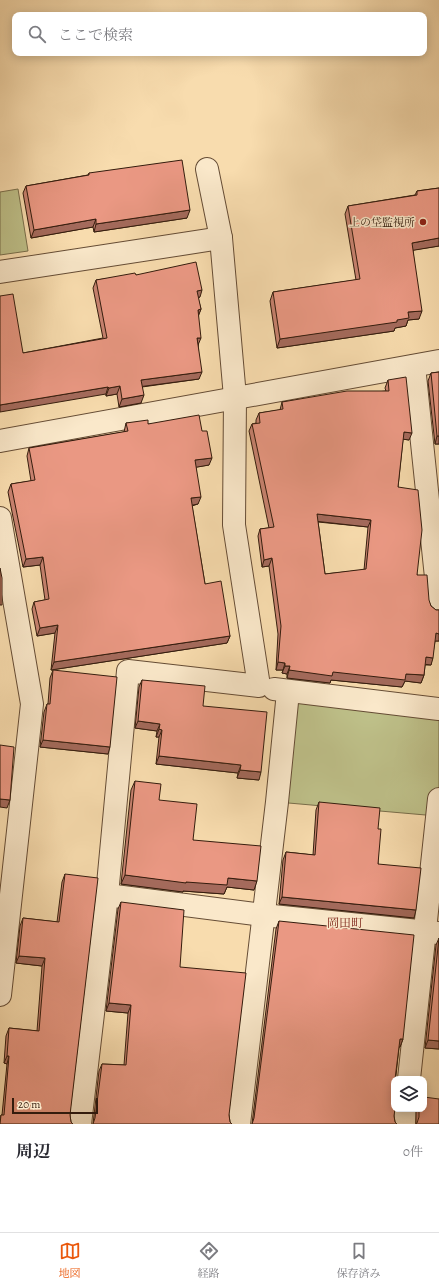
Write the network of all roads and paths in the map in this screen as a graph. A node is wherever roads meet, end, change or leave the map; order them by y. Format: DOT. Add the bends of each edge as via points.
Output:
graph roads {
  1 [pos="207,169"];
  2 [pos="221,238"];
  3 [pos="0,272"];
  4 [pos="439,361"];
  5 [pos="414,366"];
  6 [pos="235,397"];
  7 [pos="0,441"];
  8 [pos="0,518"];
  9 [pos="439,606"];
  10 [pos="259,686"];
  11 [pos="288,692"];
  12 [pos="439,709"];
  13 [pos="439,799"];
  14 [pos="107,895"];
  15 [pos="263,915"];
  16 [pos="432,932"];
  17 [pos="0,995"];
  18 [pos="409,1076"];
  19 [pos="405,1112"];
  20 [pos="80,1124"];
  21 [pos="239,1124"];
  22 [pos="404,1124"];
  1 -- 2 [label="street"];
  2 -- 3 [label="street"];
  2 -- 6 [label="street"];
  4 -- 5 [label="street"];
  5 -- 6 [label="street"];
  5 -- 9 [label="street"];
  6 -- 7 [label="street"];
  6 -- 10 [label="street" via="234,524"];
  8 -- 17 [label="street" via="32,704"];
  10 -- 11 [label="street"];
  10 -- 14 [label="street" via="128,672"];
  11 -- 12 [label="street"];
  11 -- 15 [label="street"];
  13 -- 16 [label="street"];
  14 -- 15 [label="street"];
  14 -- 20 [label="street"];
  15 -- 16 [label="street"];
  15 -- 21 [label="street"];
  16 -- 18 [label="street"];
  19 -- 22 [label="street"];
}
